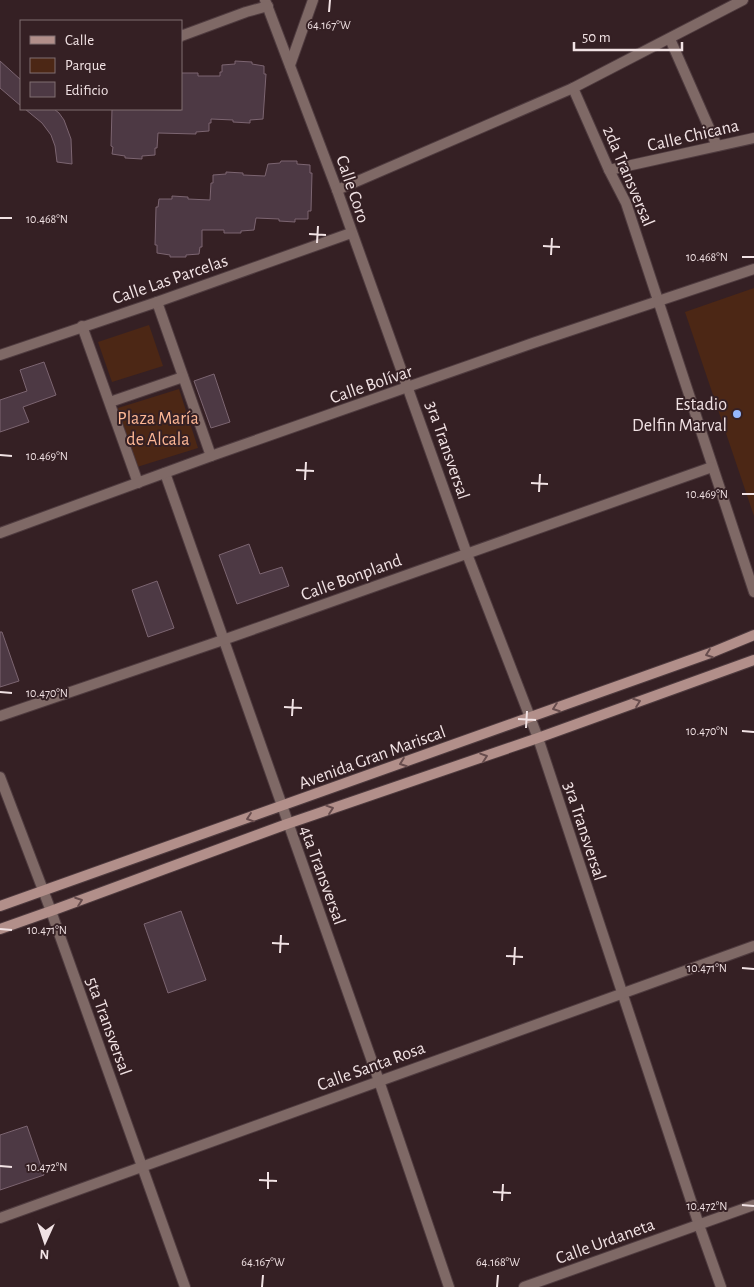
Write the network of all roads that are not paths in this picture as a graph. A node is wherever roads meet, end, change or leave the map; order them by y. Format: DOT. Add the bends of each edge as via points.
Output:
graph roads {
  1 [pos="313,0"];
  2 [pos="743,0"];
  3 [pos="267,3"];
  4 [pos="182,36"];
  5 [pos="670,39"];
  6 [pos="290,65"];
  7 [pos="573,88"];
  8 [pos="754,138"];
  9 [pos="718,146"];
  10 [pos="609,170"];
  11 [pos="337,190"];
  12 [pos="351,233"];
  13 [pos="754,269"];
  14 [pos="156,302"];
  15 [pos="658,302"];
  16 [pos="82,326"];
  17 [pos="0,355"];
  18 [pos="183,377"];
  19 [pos="409,388"];
  20 [pos="110,402"];
  21 [pos="211,456"];
  22 [pos="712,467"];
  23 [pos="165,474"];
  24 [pos="138,483"];
  25 [pos="0,533"];
  26 [pos="467,554"];
  27 [pos="754,592"];
  28 [pos="754,636"];
  29 [pos="223,640"];
  30 [pos="754,660"];
  31 [pos="0,716"];
  32 [pos="530,717"];
  33 [pos="538,738"];
  34 [pos="0,777"];
  35 [pos="281,806"];
  36 [pos="287,824"];
  37 [pos="43,891"];
  38 [pos="0,906"];
  39 [pos="51,912"];
  40 [pos="0,929"];
  41 [pos="754,946"];
  42 [pos="622,993"];
  43 [pos="379,1081"];
  44 [pos="143,1168"];
  45 [pos="754,1205"];
  46 [pos="0,1218"];
  47 [pos="699,1224"];
  48 [pos="185,1287"];
  49 [pos="448,1287"];
  50 [pos="524,1287"];
  51 [pos="721,1287"];
  1 -- 6 [label="street"];
  2 -- 5 [label="street"];
  3 -- 4 [label="street"];
  3 -- 6 [label="street, Calle Coro"];
  5 -- 7 [label="street"];
  5 -- 9 [label="street"];
  6 -- 11 [label="street, Calle Coro"];
  7 -- 10 [label="street, 2da Transversal"];
  7 -- 11 [label="street"];
  8 -- 9 [label="street, Calle Chicana"];
  9 -- 10 [label="street, Calle Chicana"];
  10 -- 15 [label="street, 2da Transversal" via="626,203"];
  11 -- 12 [label="street, Calle Coro"];
  12 -- 14 [label="street, Calle Las Parcelas"];
  12 -- 19 [label="street, Calle Coro"];
  13 -- 15 [label="street, Calle Bolívar"];
  14 -- 16 [label="street, Calle Las Parcelas"];
  14 -- 18 [label="street"];
  15 -- 19 [label="street, Calle Bolívar"];
  15 -- 22 [label="street, 2da Transversal"];
  16 -- 17 [label="street, Calle Las Parcelas"];
  16 -- 20 [label="street"];
  18 -- 20 [label="street"];
  18 -- 21 [label="street"];
  19 -- 21 [label="street, Calle Bolívar"];
  19 -- 26 [label="street, 3ra Transversal"];
  20 -- 24 [label="street"];
  21 -- 23 [label="street, Calle Bolívar"];
  22 -- 26 [label="street, Calle Bonpland"];
  22 -- 27 [label="street, 2da Transversal"];
  23 -- 24 [label="street, Calle Bolívar"];
  23 -- 29 [label="street, 4ta Transversal"];
  24 -- 25 [label="street, Calle Bolívar"];
  26 -- 29 [label="street, Calle Bonpland"];
  26 -- 32 [label="street, 3ra Transversal"];
  28 -- 32 [label="street, Avenida Gran Mariscal, one-way"];
  29 -- 31 [label="street, Calle Bonpland"];
  29 -- 35 [label="street, 4ta Transversal"];
  33 -- 30 [label="street, Avenida Gran Mariscal, one-way"];
  32 -- 33 [label="street, 3ra Transversal"];
  32 -- 35 [label="street, Avenida Gran Mariscal, one-way"];
  36 -- 33 [label="street, Avenida Gran Mariscal, one-way"];
  33 -- 42 [label="street, 3ra Transversal"];
  34 -- 37 [label="street, 5ta Transversal"];
  35 -- 36 [label="street, 4ta Transversal"];
  35 -- 37 [label="street, Avenida Gran Mariscal, one-way"];
  39 -- 36 [label="street, Avenida Gran Mariscal, one-way"];
  36 -- 43 [label="street, 4ta Transversal"];
  37 -- 38 [label="street, Avenida Gran Mariscal"];
  37 -- 39 [label="street, 5ta Transversal"];
  39 -- 40 [label="street, Avenida Gran Mariscal"];
  39 -- 44 [label="street, 5ta Transversal"];
  41 -- 42 [label="street, Calle Santa Rosa"];
  42 -- 43 [label="street, Calle Santa Rosa"];
  42 -- 47 [label="street, 3ra Transversal"];
  43 -- 44 [label="street, Calle Santa Rosa"];
  43 -- 49 [label="street, 4ta Transversal"];
  44 -- 46 [label="street, Calle Santa Rosa"];
  44 -- 48 [label="street, 5ta Transversal"];
  45 -- 47 [label="street, Calle Urdaneta"];
  47 -- 50 [label="street, Calle Urdaneta"];
  47 -- 51 [label="street, 3ra Transversal"];
}
